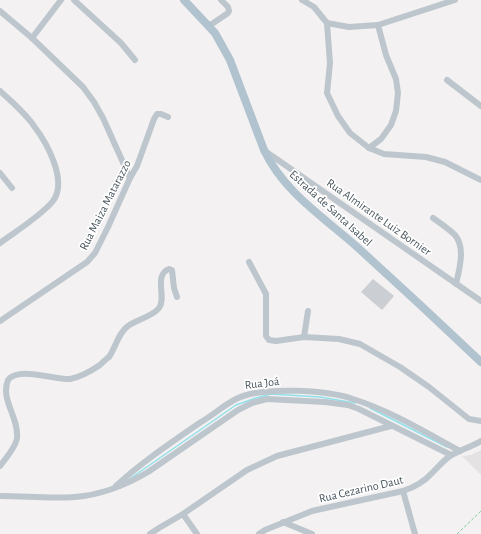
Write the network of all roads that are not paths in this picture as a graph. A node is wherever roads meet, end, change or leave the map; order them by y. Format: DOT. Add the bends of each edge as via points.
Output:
graph roads {
  1 [pos="61,0"];
  2 [pos="74,0"];
  3 [pos="184,0"];
  4 [pos="221,0"];
  5 [pos="302,0"];
  6 [pos="455,0"];
  7 [pos="0,11"];
  8 [pos="327,23"];
  9 [pos="378,25"];
  10 [pos="209,26"];
  11 [pos="32,38"];
  12 [pos="135,60"];
  13 [pos="447,80"];
  14 [pos="0,91"];
  15 [pos="481,106"];
  16 [pos="168,117"];
  17 [pos="369,148"];
  18 [pos="264,150"];
  19 [pos="0,173"];
  20 [pos="130,178"];
  21 [pos="481,180"];
  22 [pos="12,188"];
  23 [pos="433,218"];
  24 [pos="0,243"];
  25 [pos="249,262"];
  26 [pos="456,284"];
  27 [pos="177,297"];
  28 [pos="481,301"];
  29 [pos="308,312"];
  30 [pos="0,321"];
  31 [pos="304,337"];
  32 [pos="481,362"];
  33 [pos="481,421"];
  34 [pos="391,426"];
  35 [pos="432,441"];
  36 [pos="481,441"];
  37 [pos="460,451"];
  38 [pos="451,455"];
  39 [pos="0,466"];
  40 [pos="113,488"];
  41 [pos="403,491"];
  42 [pos="0,496"];
  43 [pos="183,514"];
  44 [pos="283,522"];
  45 [pos="150,534"];
  46 [pos="197,534"];
  47 [pos="259,534"];
  48 [pos="312,534"];
  49 [pos="415,534"];
  1 -- 11 [label="street"];
  2 -- 12 [label="street" via="121,43"];
  3 -- 10 [label="main road, Estrada de Santa Isabel"];
  4 -- 10 [label="street" via="229,11"];
  5 -- 8 [label="street" via="314,8"];
  6 -- 9 [label="street"];
  7 -- 11 [label="street"];
  8 -- 9 [label="street" via="349,27"];
  8 -- 17 [label="street" via="330,63 327,93 350,134"];
  9 -- 17 [label="street" via="386,55 396,78 398,94 391,125 381,139"];
  10 -- 18 [label="main road, Estrada de Santa Isabel" via="230,60"];
  11 -- 20 [label="street" via="94,102"];
  13 -- 15 [label="street"];
  14 -- 24 [label="street" via="34,125 46,144 59,183 57,193 48,206"];
  16 -- 20 [label="street, Rua Maiza Matarazzo" via="157,114"];
  17 -- 21 [label="street" via="384,154 426,157 445,162"];
  18 -- 26 [label="street, Rua Almirante Luiz Bornier"];
  18 -- 32 [label="main road, Estrada de Santa Isabel" via="278,176 297,195 414,298"];
  19 -- 22 [label="street"];
  20 -- 30 [label="street, Rua Maiza Matarazzo" via="95,253 87,262"];
  23 -- 26 [label="street" via="454,234 459,243 460,263"];
  25 -- 31 [label="street" via="266,294 266,336 269,340 276,341"];
  26 -- 28 [label="street, Rua Almirante Luiz Bornier"];
  27 -- 39 [label="street" via="172,270 166,270 162,274 160,307 128,326 109,356 84,375 69,379 17,374 9,378 5,387 5,402 17,431 17,439"];
  29 -- 31 [label="street"];
  31 -- 33 [label="street" via="351,341 369,348 429,388 469,419"];
  34 -- 35 [label="street, Rua Joá"];
  34 -- 40 [label="street, Rua Joá" via="348,405 267,399 238,410 148,472"];
  34 -- 43 [label="street" via="277,456 247,470"];
  35 -- 37 [label="street, Rua Joá"];
  35 -- 38 [label="street, Rua Joá"];
  35 -- 40 [label="street, Rua Joá" via="395,416 352,398 328,393 262,392 237,398 178,438"];
  36 -- 37 [label="street, Rua Cezarino Daut"];
  37 -- 38 [label="street, Rua Cezarino Daut"];
  38 -- 41 [label="street, Rua Cezarino Daut" via="420,484"];
  40 -- 42 [label="street, Rua Joá" via="75,497"];
  41 -- 44 [label="street, Rua Cezarino Daut" via="312,511"];
  41 -- 49 [label="street"];
  43 -- 45 [label="street"];
  43 -- 46 [label="street"];
  44 -- 47 [label="street, Rua Cezarino Daut"];
  44 -- 48 [label="street"];
}
